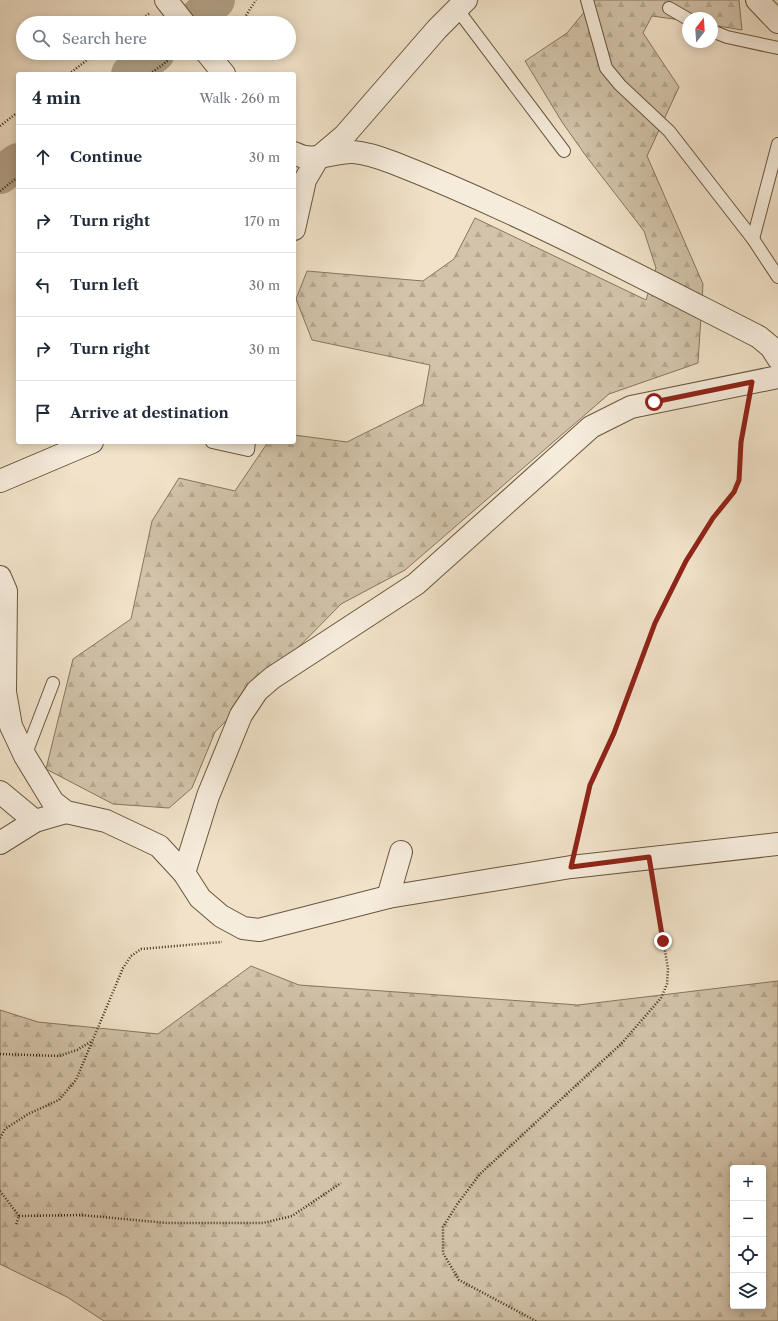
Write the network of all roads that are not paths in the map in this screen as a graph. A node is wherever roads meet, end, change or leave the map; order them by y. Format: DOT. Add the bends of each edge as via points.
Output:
graph roads {
  1 [pos="166,0"];
  2 [pos="587,0"];
  3 [pos="461,5"];
  4 [pos="669,8"];
  5 [pos="179,16"];
  6 [pos="682,16"];
  7 [pos="718,33"];
  8 [pos="778,48"];
  9 [pos="213,60"];
  10 [pos="222,72"];
  11 [pos="778,144"];
  12 [pos="564,151"];
  13 [pos="296,153"];
  14 [pos="318,158"];
  15 [pos="296,220"];
  16 [pos="753,239"];
  17 [pos="778,278"];
  18 [pos="778,358"];
  19 [pos="778,377"];
  20 [pos="87,444"];
  21 [pos="221,444"];
  22 [pos="250,444"];
  23 [pos="0,480"];
  24 [pos="0,577"];
  25 [pos="2,617"];
  26 [pos="53,683"];
  27 [pos="25,756"];
  28 [pos="0,792"];
  29 [pos="66,812"];
  30 [pos="35,821"];
  31 [pos="0,842"];
  32 [pos="778,844"];
  33 [pos="401,852"];
  34 [pos="184,873"];
  35 [pos="388,896"];
  1 -- 5 [label="street"];
  2 -- 16 [label="lane" via="606,68 620,85 669,131"];
  3 -- 12 [label="lane"];
  3 -- 14 [label="street" via="344,136"];
  4 -- 6 [label="lane"];
  7 -- 8 [label="lane" via="727,38"];
  9 -- 10 [label="street"];
  11 -- 16 [label="lane"];
  13 -- 14 [label="street"];
  14 -- 15 [label="street" via="305,180"];
  14 -- 18 [label="street" via="352,152 370,155 393,162 489,203 759,337"];
  16 -- 17 [label="lane"];
  19 -- 34 [label="street" via="631,407 591,427 416,584 272,678 257,691 241,715 208,796"];
  20 -- 23 [label="street"];
  21 -- 22 [label="lane" via="248,450"];
  24 -- 25 [label="street" via="6,591"];
  25 -- 27 [label="street" via="5,692 11,726"];
  26 -- 27 [label="lane"];
  27 -- 29 [label="street" via="53,802"];
  28 -- 30 [label="street"];
  29 -- 30 [label="street"];
  29 -- 34 [label="street" via="106,821 159,846"];
  30 -- 31 [label="street"];
  32 -- 35 [label="street" via="571,867"];
  33 -- 35 [label="street"];
  34 -- 35 [label="street" via="200,898 221,916 242,928 259,930"];
}
